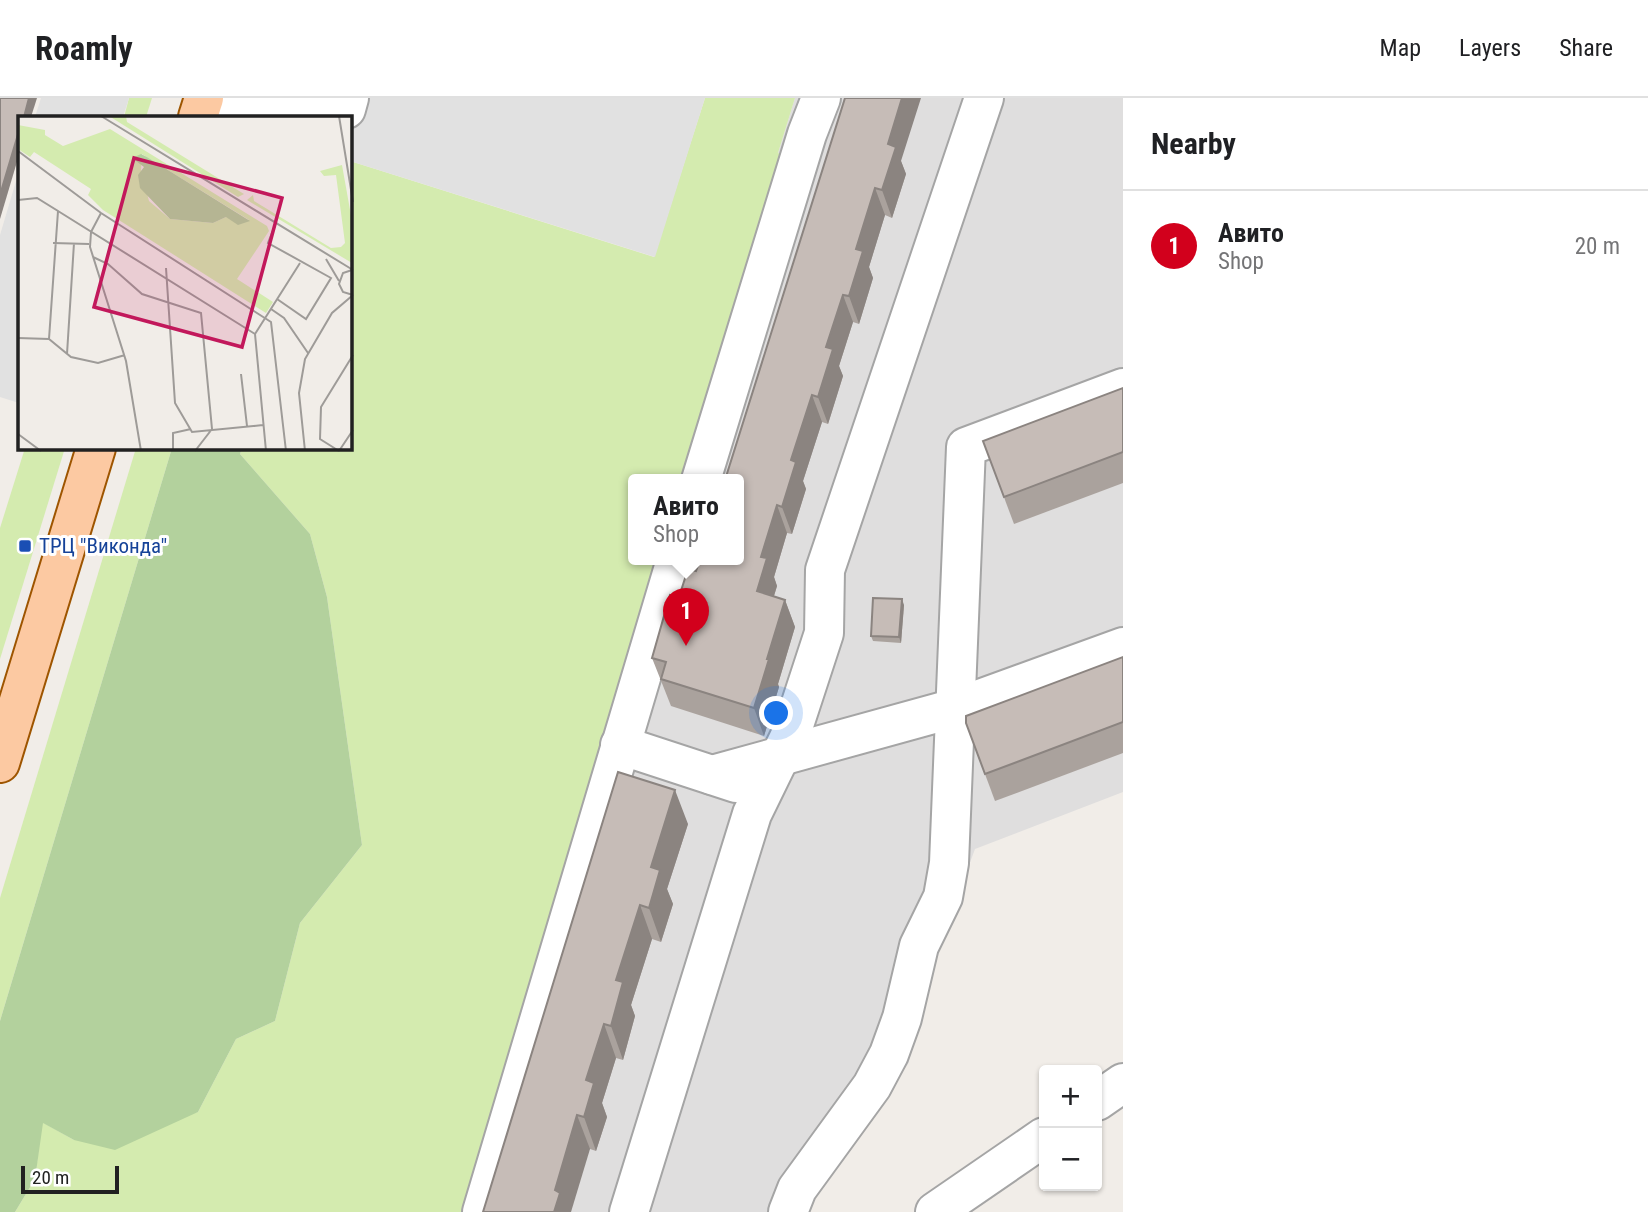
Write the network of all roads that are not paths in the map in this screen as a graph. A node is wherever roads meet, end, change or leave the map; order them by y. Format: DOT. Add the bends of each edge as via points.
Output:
graph roads {
  1 [pos="204,98"];
  2 [pos="223,98"];
  3 [pos="349,98"];
  4 [pos="821,98"];
  5 [pos="984,98"];
  6 [pos="198,116"];
  7 [pos="1123,388"];
  8 [pos="95,450"];
  9 [pos="703,474"];
  10 [pos="674,565"];
  11 [pos="1123,647"];
  12 [pos="955,708"];
  13 [pos="620,746"];
  14 [pos="782,756"];
  15 [pos="0,764"];
  16 [pos="712,775"];
  17 [pos="761,792"];
  18 [pos="1123,1083"];
  19 [pos="1102,1098"];
  20 [pos="1039,1140"];
  21 [pos="482,1212"];
  22 [pos="629,1212"];
  23 [pos="788,1212"];
  24 [pos="935,1212"];
  1 -- 6 [label="main road"];
  2 -- 3 [label="street" via="272,113 346,108"];
  4 -- 9 [label="street"];
  5 -- 14 [label="street" via="825,570 824,634"];
  7 -- 12 [label="street" via="966,447"];
  8 -- 15 [label="main road"];
  10 -- 13 [label="street"];
  11 -- 12 [label="street"];
  12 -- 14 [label="street"];
  12 -- 23 [label="street" via="949,863 943,897 919,946 889,1055 872,1086 797,1189"];
  13 -- 16 [label="street"];
  13 -- 21 [label="street"];
  14 -- 16 [label="street"];
  14 -- 17 [label="street"];
  16 -- 17 [label="street"];
  17 -- 22 [label="street"];
  18 -- 19 [label="street"];
  20 -- 24 [label="street"];
}
